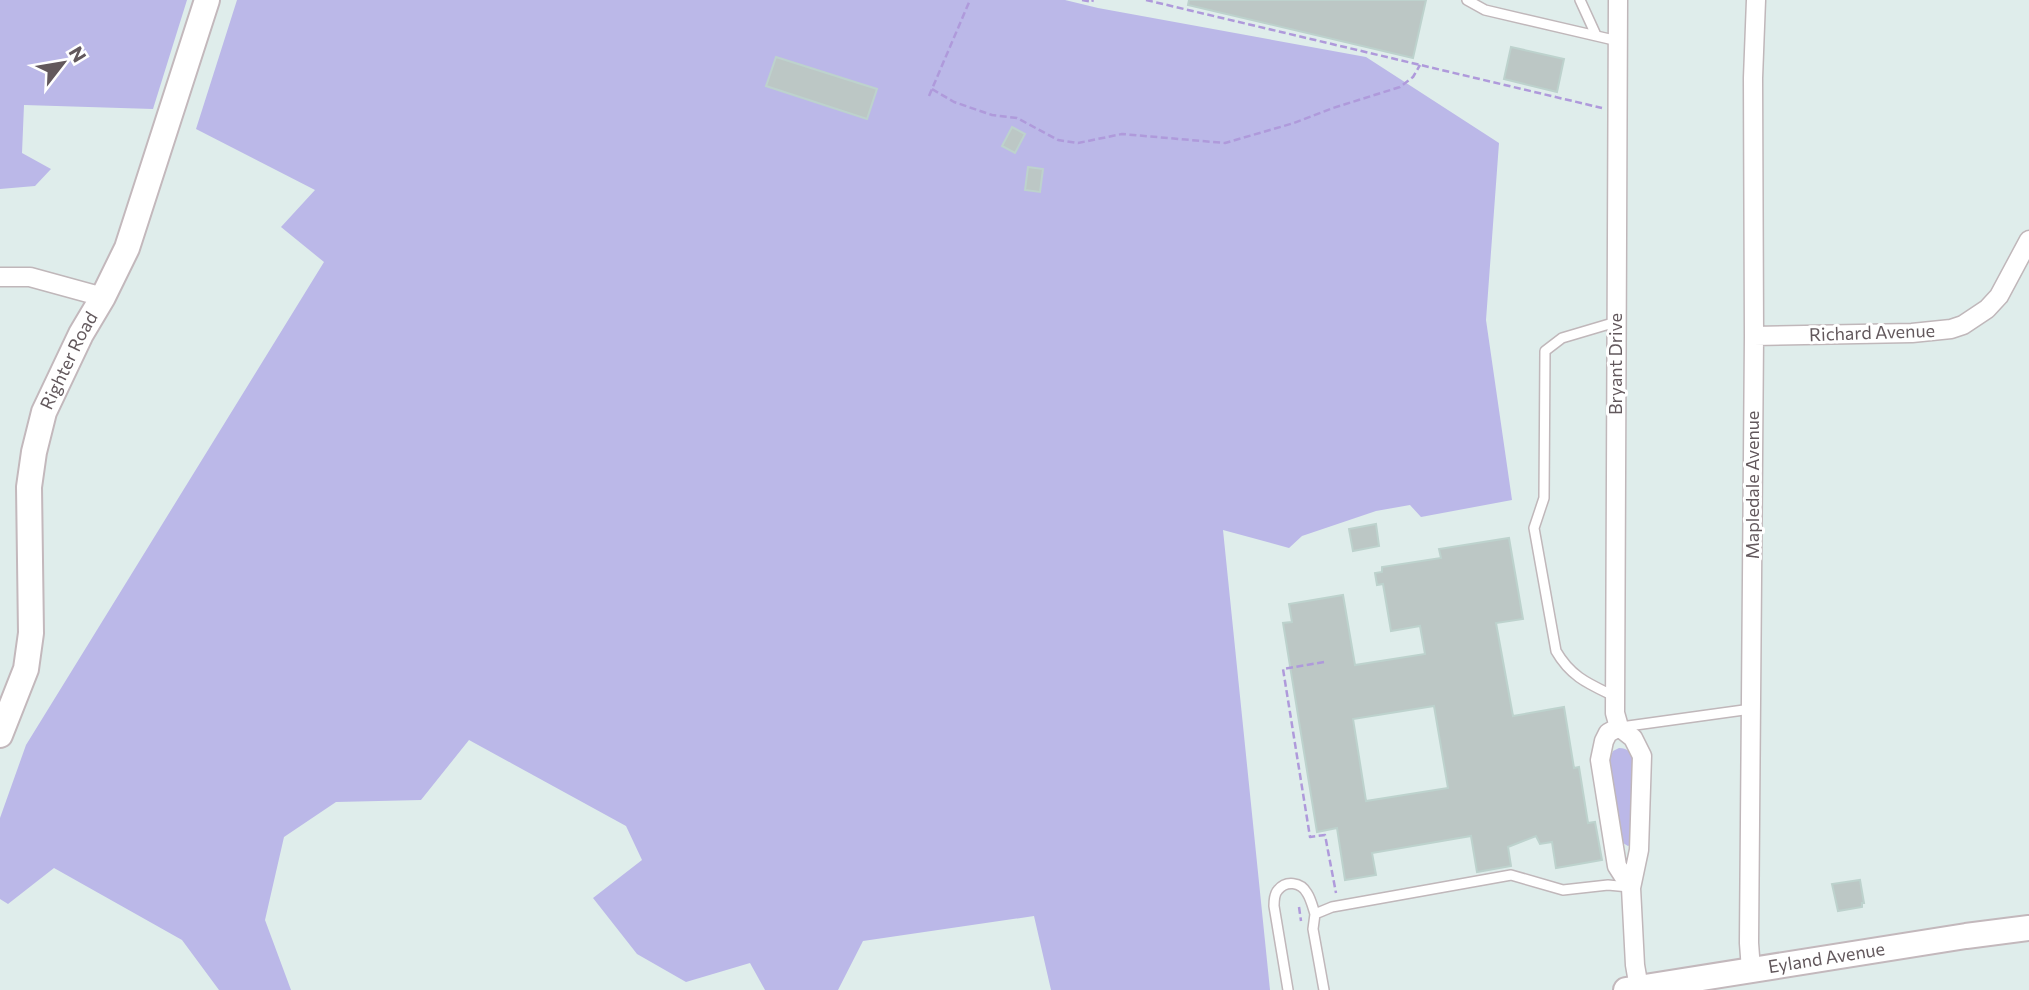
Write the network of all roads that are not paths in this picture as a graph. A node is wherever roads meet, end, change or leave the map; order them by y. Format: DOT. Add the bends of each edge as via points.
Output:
graph roads {
  1 [pos="207,0"];
  2 [pos="1466,0"];
  3 [pos="1580,0"];
  4 [pos="1618,0"];
  5 [pos="1756,0"];
  6 [pos="1596,35"];
  7 [pos="1618,41"];
  8 [pos="2029,240"];
  9 [pos="0,276"];
  10 [pos="103,297"];
  11 [pos="1616,322"];
  12 [pos="1754,336"];
  13 [pos="1616,696"];
  14 [pos="1751,709"];
  15 [pos="1619,727"];
  16 [pos="0,733"];
  17 [pos="1631,888"];
  18 [pos="1315,915"];
  19 [pos="2029,928"];
  20 [pos="1751,970"];
  21 [pos="1713,983"];
  22 [pos="1633,989"];
  23 [pos="1288,990"];
  24 [pos="1324,990"];
  1 -- 10 [label="street, Righter Road" via="127,248"];
  2 -- 6 [label="lane" via="1485,10"];
  3 -- 6 [label="lane"];
  4 -- 7 [label="street, Bryant Drive"];
  5 -- 12 [label="street, Mapledale Avenue"];
  6 -- 7 [label="lane"];
  7 -- 11 [label="street, Bryant Drive"];
  8 -- 12 [label="street, Richard Avenue" via="1999,296 1963,325 1932,332"];
  9 -- 10 [label="street" via="30,277"];
  10 -- 16 [label="street, Righter Road" via="44,412 34,452 29,487 31,633 26,669"];
  11 -- 13 [label="street, Bryant Drive"];
  11 -- 13 [label="lane" via="1562,338 1545,351 1544,498 1534,528 1556,652 1567,669 1582,680"];
  12 -- 14 [label="street, Mapledale Avenue"];
  13 -- 15 [label="street, Bryant Drive"];
  14 -- 15 [label="lane"];
  14 -- 20 [label="street, Mapledale Avenue"];
  15 -- 17 [label="street" via="1633,738 1642,757 1639,850"];
  15 -- 17 [label="street" via="1608,733 1600,760 1617,866"];
  17 -- 18 [label="lane" via="1608,885 1563,890 1511,875 1332,907"];
  17 -- 22 [label="street"];
  18 -- 23 [label="lane" via="1300,885 1291,883 1277,890 1274,906"];
  18 -- 24 [label="lane" via="1312,929"];
  19 -- 20 [label="street, Eyland Avenue"];
  20 -- 21 [label="street, Eyland Avenue"];
  21 -- 22 [label="street, Eyland Avenue"];
}
